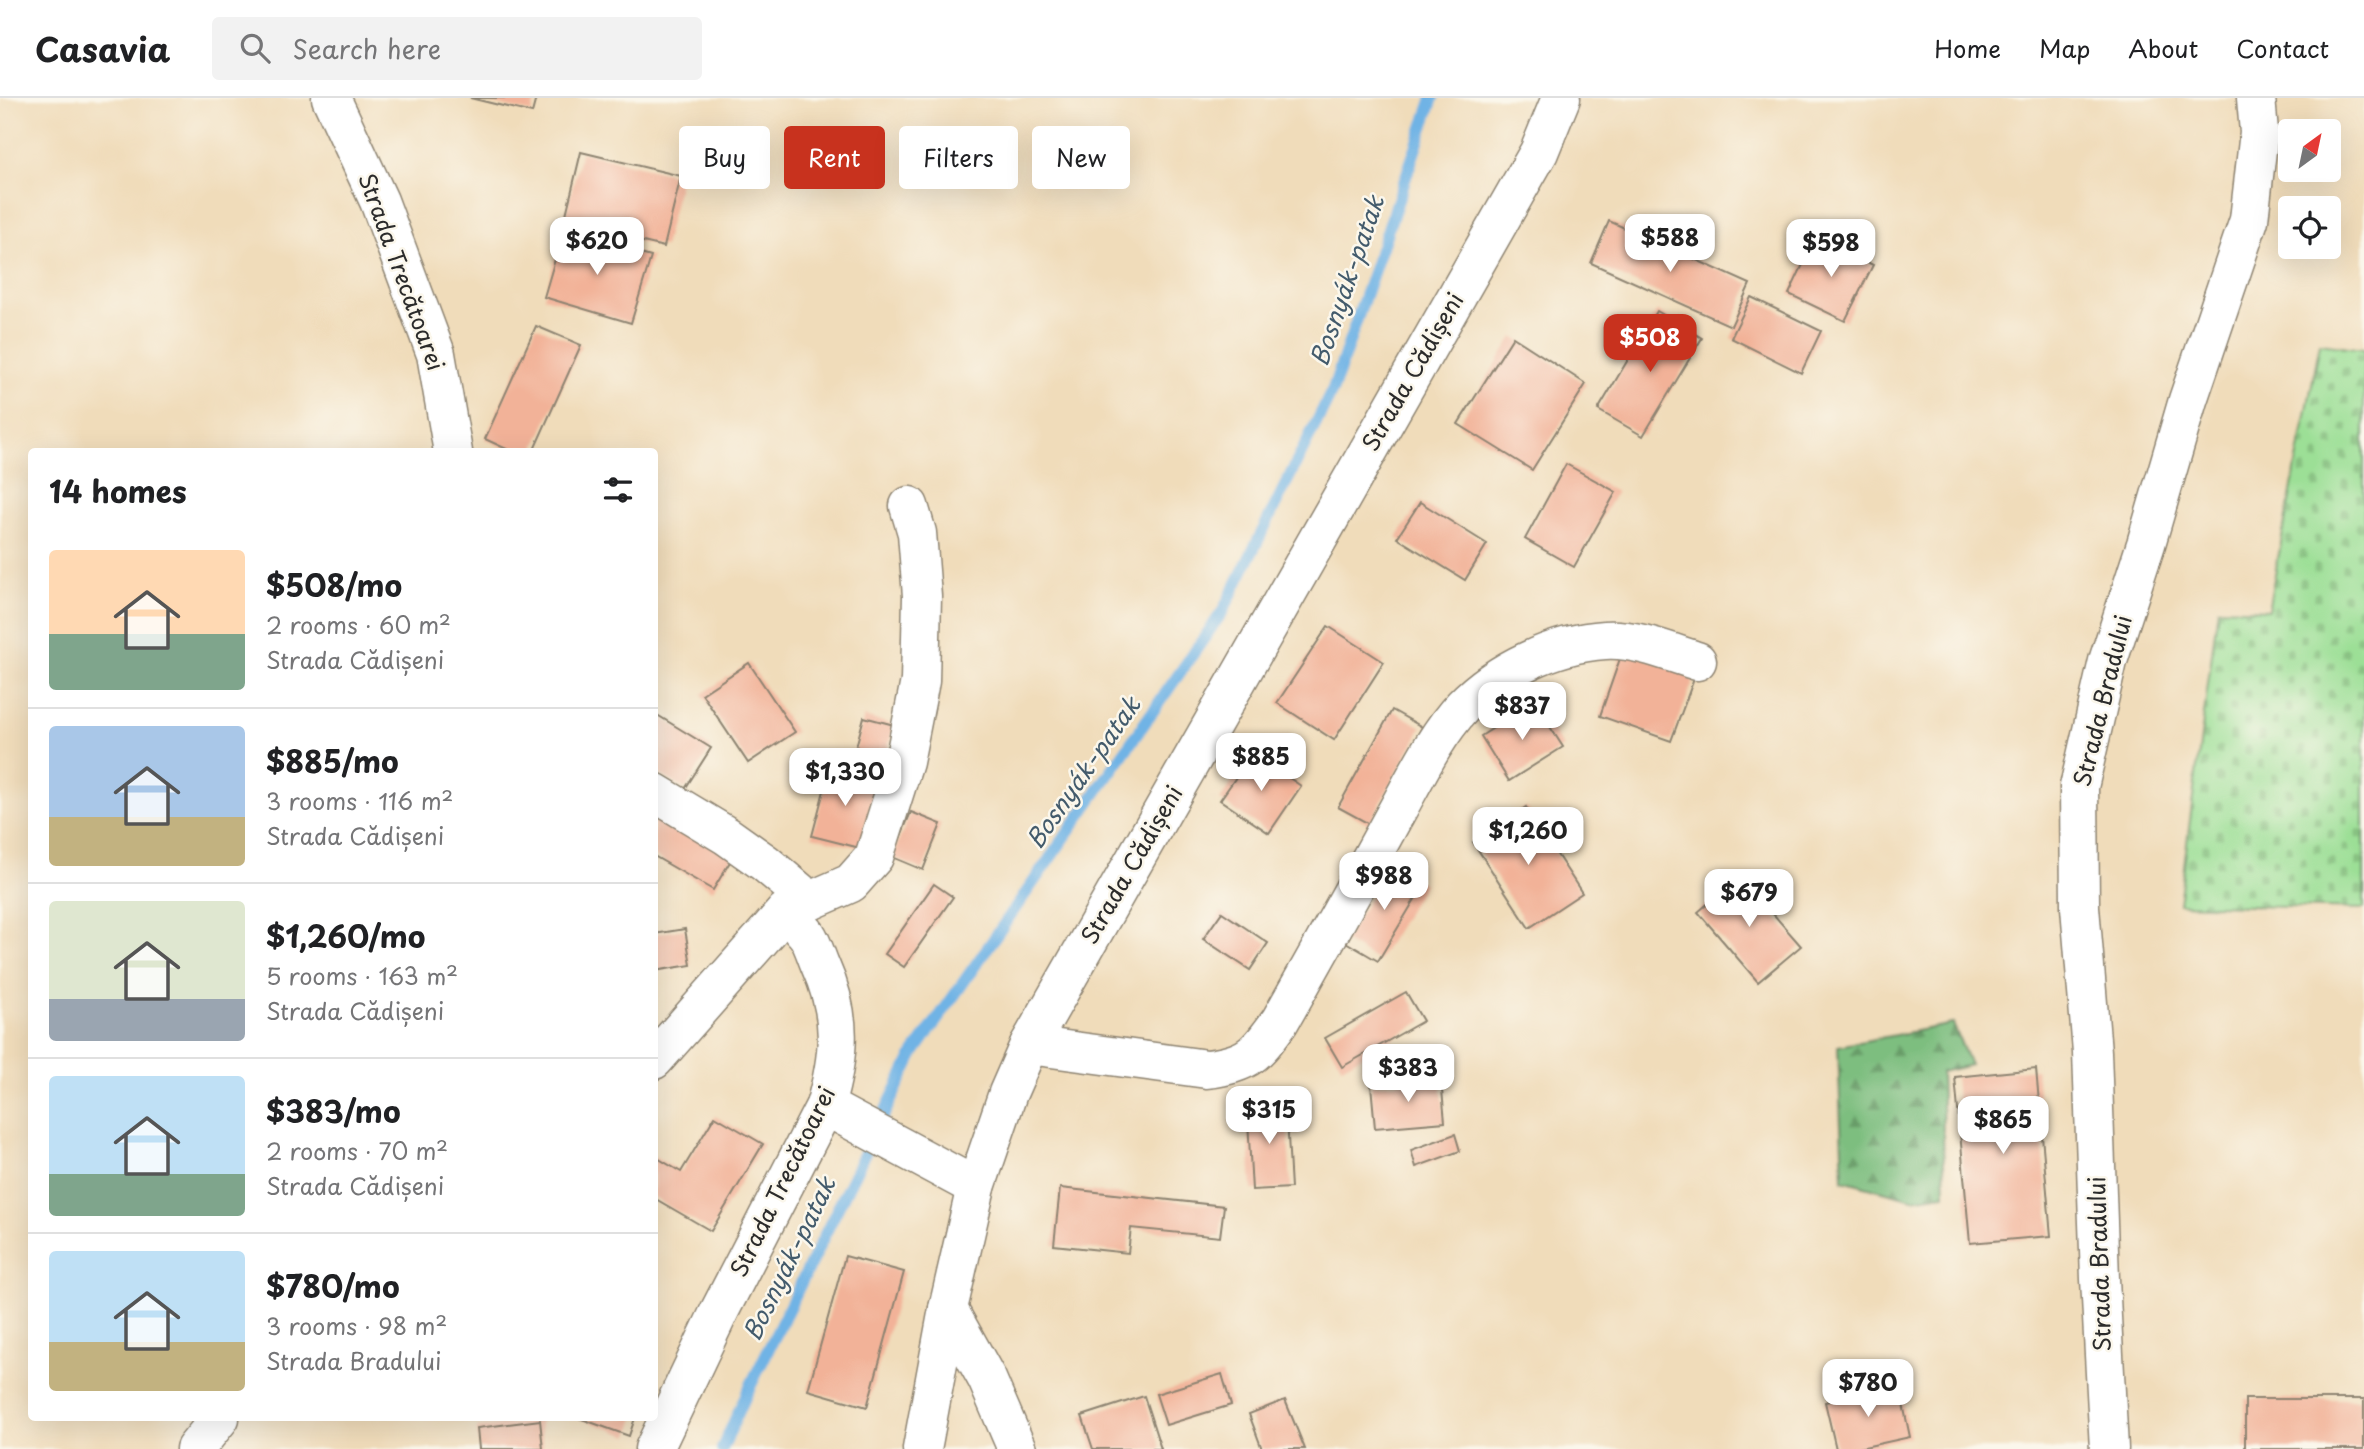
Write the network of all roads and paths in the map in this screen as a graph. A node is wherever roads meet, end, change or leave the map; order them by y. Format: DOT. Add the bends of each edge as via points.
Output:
graph roads {
  1 [pos="331,98"];
  2 [pos="1561,98"];
  3 [pos="2256,98"];
  4 [pos="452,448"];
  5 [pos="909,506"];
  6 [pos="1697,661"];
  7 [pos="658,795"];
  8 [pos="797,906"];
  9 [pos="1029,1045"];
  10 [pos="658,1056"];
  11 [pos="835,1111"];
  12 [pos="976,1187"];
  13 [pos="948,1310"];
  14 [pos="218,1421"];
  15 [pos="195,1449"];
  16 [pos="654,1449"];
  17 [pos="922,1449"];
  18 [pos="1017,1449"];
  19 [pos="2109,1449"];
  1 -- 4 [label="street, Strada Trecătoarei" via="379,201 436,354"];
  2 -- 9 [label="street, Strada Cădișeni" via="1539,152"];
  3 -- 19 [label="street, Strada Bradului" via="2259,132 2249,220 2109,661 2079,787 2080,907 2092,1052"];
  5 -- 8 [label="street" via="917,533 922,596 919,681 904,762 874,857 851,883"];
  6 -- 9 [label="street" via="1606,639 1568,646 1528,660 1464,706 1433,748 1280,1021 1258,1051 1233,1066 1207,1069"];
  7 -- 8 [label="street, Strada Trecătoarei" via="756,856"];
  8 -- 10 [label="street"];
  8 -- 11 [label="street, Strada Trecătoarei" via="835,1007"];
  9 -- 12 [label="street, Strada Cădișeni" via="1007,1093"];
  11 -- 12 [label="street"];
  11 -- 16 [label="street, Strada Trecătoarei" via="720,1310"];
  12 -- 13 [label="street, Strada Cădișeni"];
  13 -- 17 [label="street, Strada Cădișeni"];
  13 -- 18 [label="street" via="988,1379"];
  14 -- 15 [label="street"];
}
